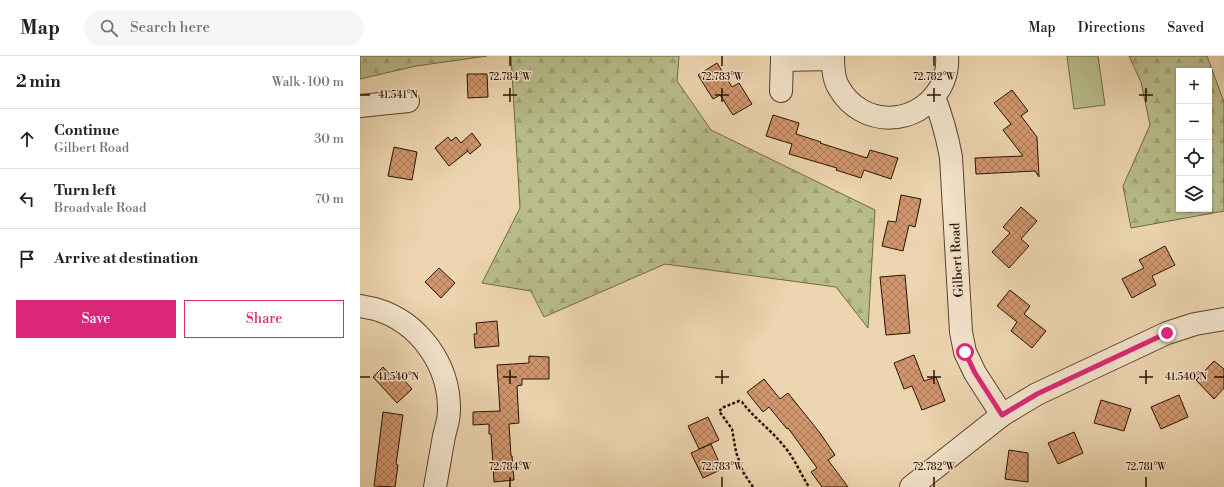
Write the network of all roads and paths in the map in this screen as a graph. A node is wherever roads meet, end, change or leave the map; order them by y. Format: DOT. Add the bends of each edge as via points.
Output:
graph roads {
  1 [pos="947,56"];
  2 [pos="782,58"];
  3 [pos="833,58"];
  4 [pos="780,91"];
  5 [pos="934,97"];
  6 [pos="408,101"];
  7 [pos="360,106"];
  8 [pos="360,306"];
  9 [pos="1224,319"];
  10 [pos="1002,415"];
  11 [pos="435,487"];
  12 [pos="753,487"];
  13 [pos="809,487"];
  14 [pos="911,487"];
  1 -- 5 [label="street" via="944,80"];
  2 -- 3 [label="street"];
  2 -- 4 [label="street"];
  3 -- 5 [label="street" via="833,71 839,88 851,103 866,113 884,118 903,117 920,110"];
  5 -- 10 [label="street, Gilbert Road" via="947,134 951,157 961,332 965,352 975,373"];
  6 -- 7 [label="street"];
  8 -- 11 [label="street" via="376,309 398,319 417,334 432,351 442,370 448,391 449,413"];
  9 -- 10 [label="street" via="1195,324 1167,333 1037,394"];
  10 -- 14 [label="street"];
  12 -- 13 [label="path" via="743,472 732,429 719,411 739,401 784,446"];
}
